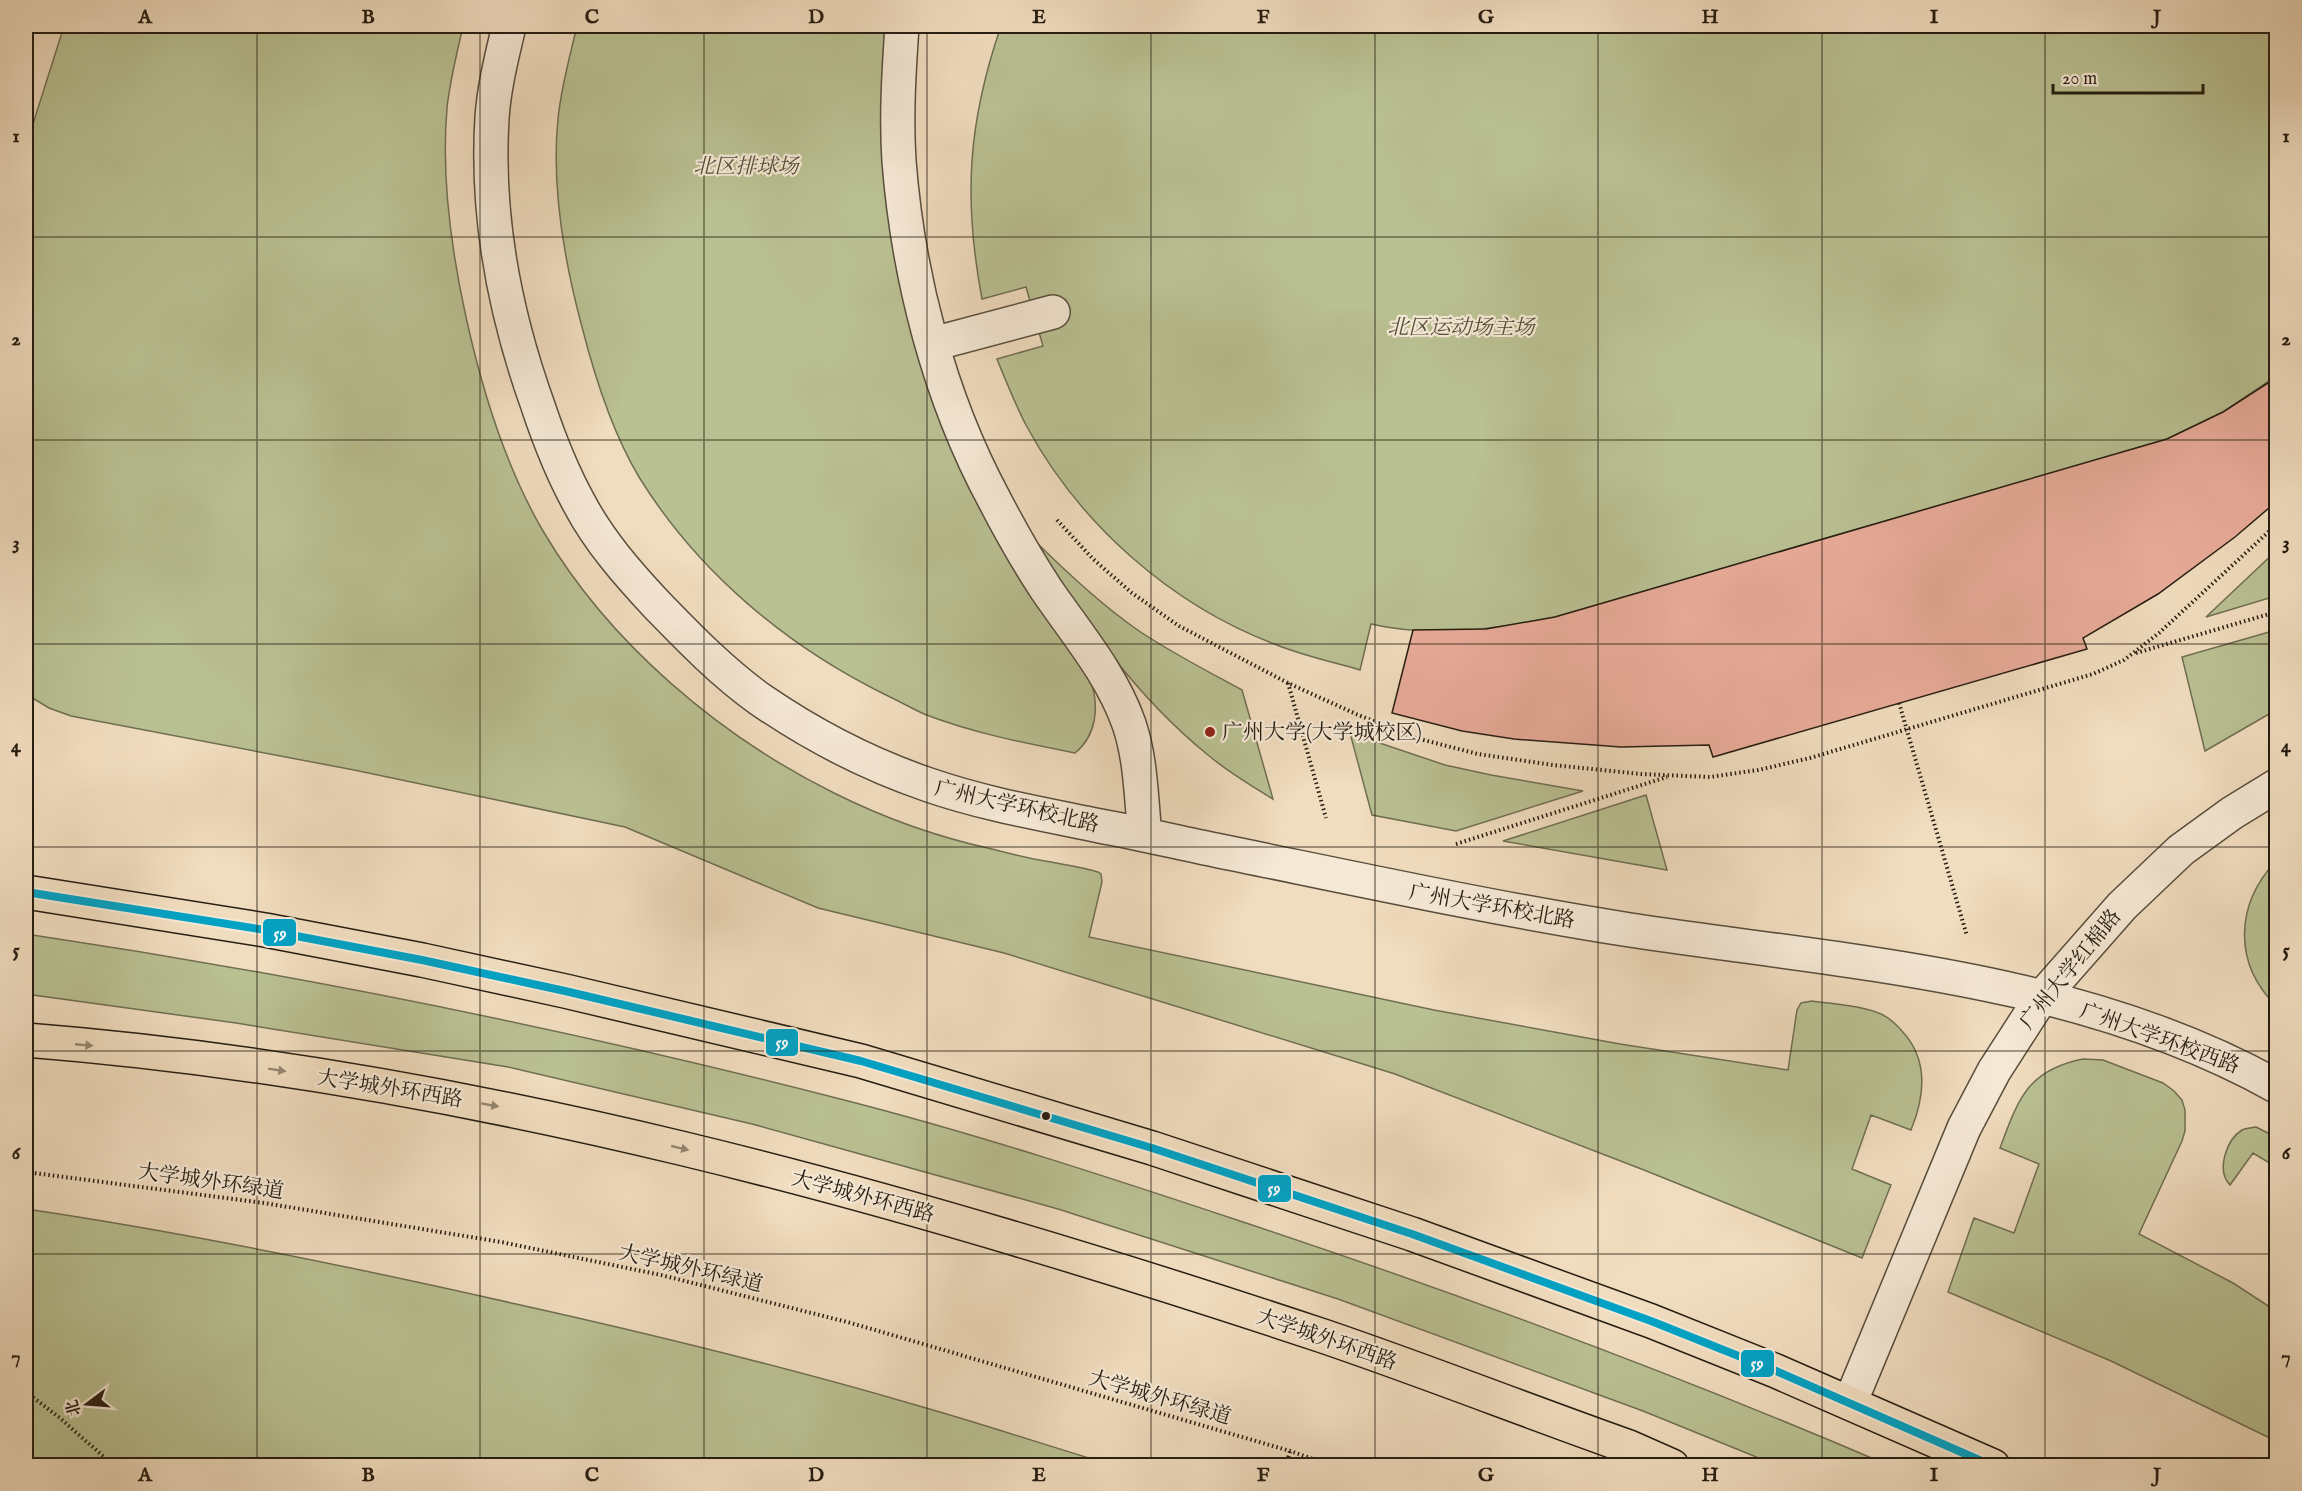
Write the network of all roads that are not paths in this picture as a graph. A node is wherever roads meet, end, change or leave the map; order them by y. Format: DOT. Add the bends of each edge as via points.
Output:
graph roads {
  1 [pos="509,26"];
  2 [pos="902,26"];
  3 [pos="1053,312"];
  4 [pos="933,344"];
  5 [pos="2277,786"];
  6 [pos="1145,835"];
  7 [pos="26,892"];
  8 [pos="2041,998"];
  9 [pos="26,1040"];
  10 [pos="2277,1086"];
  11 [pos="1850,1403"];
  12 [pos="1672,1466"];
  13 [pos="1993,1466"];
  1 -- 6 [label="lane, 广州大学环校北路" via="492,113 490,168 502,274 526,372 544,423 581,507 610,550 636,583 719,666 761,700 813,732 897,774 936,787"];
  2 -- 4 [label="lane" via="899,159 912,257"];
  3 -- 4 [label="lane"];
  4 -- 6 [label="lane" via="954,410 993,497 1046,588 1118,698 1135,746"];
  5 -- 8 [label="lane, 广州大学红棉路" via="2181,850 2122,906"];
  6 -- 8 [label="lane, 广州大学环校北路" via="1520,912 1877,964 1981,982"];
  7 -- 11 [label="main road" via="422,960 861,1061 1152,1148 1412,1234 1661,1325"];
  8 -- 10 [label="lane, 广州大学环校西路" via="2107,1015 2182,1042"];
  8 -- 11 [label="lane, 广州大学红棉路" via="1994,1071 1964,1128"];
  9 -- 12 [label="main road, 大学城外环西路, one-way" via="134,1049 500,1107 743,1163 1046,1247 1314,1334"];
  11 -- 13 [label="main road"];
}
